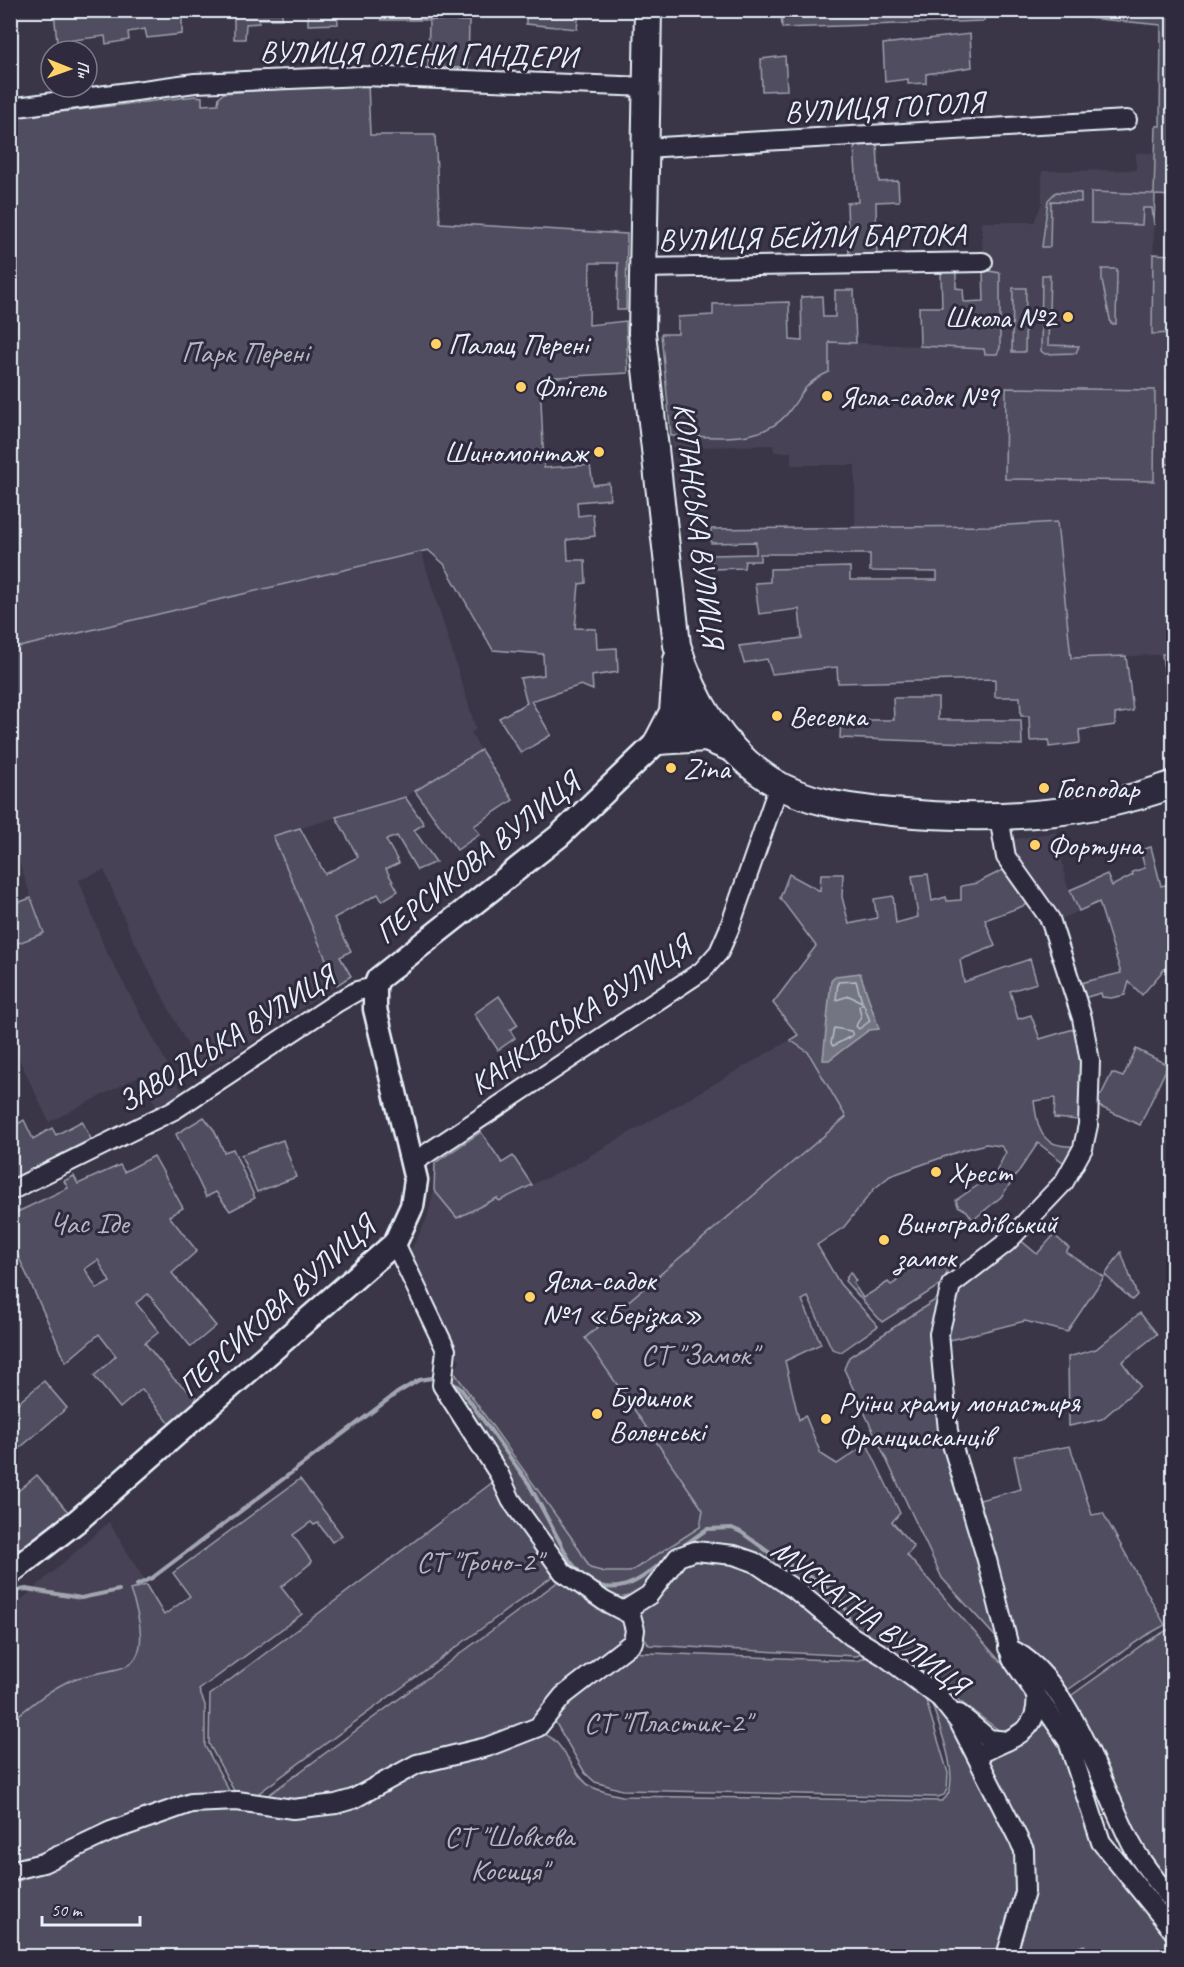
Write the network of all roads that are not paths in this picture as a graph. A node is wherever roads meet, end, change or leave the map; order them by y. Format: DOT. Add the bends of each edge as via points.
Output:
graph roads {
  1 [pos="648,10"];
  2 [pos="659,10"];
  3 [pos="646,87"];
  4 [pos="10,108"];
  5 [pos="1127,120"];
  6 [pos="644,148"];
  7 [pos="983,262"];
  8 [pos="641,268"];
  9 [pos="677,645"];
  10 [pos="703,709"];
  11 [pos="658,741"];
  12 [pos="737,751"];
  13 [pos="1173,784"];
  14 [pos="779,785"];
  15 [pos="999,817"];
  16 [pos="375,987"];
  17 [pos="414,1162"];
  18 [pos="10,1191"];
  19 [pos="395,1243"];
  20 [pos="10,1573"];
  21 [pos="626,1610"];
  22 [pos="1008,1648"];
  23 [pos="1036,1693"];
  24 [pos="947,1705"];
  25 [pos="1034,1722"];
  26 [pos="1057,1722"];
  27 [pos="1008,1741"];
  28 [pos="977,1756"];
  29 [pos="10,1870"];
  30 [pos="1173,1903"];
  31 [pos="1173,1932"];
  32 [pos="1006,1956"];
  1 -- 3 [label="highway"];
  2 -- 3 [label="highway"];
  3 -- 4 [label="street, ВУЛИЦЯ ОЛЕНИ ГАНДЕРИ" via="363,76 195,82"];
  3 -- 6 [label="highway, КОПАНСЬКА ВУЛИЦЯ"];
  5 -- 6 [label="street, ВУЛИЦЯ ГОГОЛЯ"];
  6 -- 8 [label="highway, КОПАНСЬКА ВУЛИЦЯ"];
  7 -- 8 [label="street, ВУЛИЦЯ БЕЙЛИ БАРТОКА"];
  8 -- 9 [label="highway, КОПАНСЬКА ВУЛИЦЯ" via="643,342"];
  9 -- 10 [label="highway, КОПАНСЬКА ВУЛИЦЯ"];
  9 -- 11 [label="highway" via="673,712"];
  10 -- 11 [label="main road, ПЕРСИКОВА ВУЛИЦЯ" via="697,707 681,715"];
  10 -- 12 [label="highway, КОПАНСЬКА ВУЛИЦЯ"];
  11 -- 12 [label="highway" via="706,738"];
  11 -- 16 [label="main road, ПЕРСИКОВА ВУЛИЦЯ" via="559,836 386,971"];
  12 -- 14 [label="highway, КОПАНСЬКА ВУЛИЦЯ"];
  13 -- 15 [label="highway, КОПАНСЬКА ВУЛИЦЯ" via="1120,800"];
  14 -- 15 [label="highway, КОПАНСЬКА ВУЛИЦЯ" via="794,793 860,809"];
  14 -- 17 [label="street, КАНКІВСЬКА ВУЛИЦЯ" via="729,929 719,952 707,966"];
  15 -- 22 [label="street" via="1005,857 1054,928 1082,1018 1090,1061 1088,1125 1077,1161 1064,1182 1007,1242 951,1285 940,1324 948,1431 990,1571"];
  16 -- 17 [label="main road, ПЕРСИКОВА ВУЛИЦЯ" via="375,1009"];
  16 -- 18 [label="street, ЗАВОДСЬКА ВУЛИЦЯ" via="336,1002 174,1110"];
  17 -- 19 [label="main road, ПЕРСИКОВА ВУЛИЦЯ" via="412,1206"];
  19 -- 20 [label="main road, ПЕРСИКОВА ВУЛИЦЯ" via="69,1529"];
  19 -- 21 [label="street" via="446,1350 442,1385 499,1474 511,1500 563,1572 604,1601"];
  21 -- 24 [label="street, МУСКАТНА ВУЛИЦЯ" via="649,1595 673,1562 686,1553 704,1551 740,1557 797,1591 851,1636 884,1656"];
  21 -- 29 [label="street" via="634,1623 633,1642 563,1696 538,1727 480,1749 417,1764 353,1799 336,1804 293,1809 237,1801 191,1803 111,1831 43,1863"];
  22 -- 23 [label="street" via="1015,1667"];
  22 -- 30 [label="street" via="1027,1657 1047,1678 1083,1740 1133,1848"];
  23 -- 25 [label="street"];
  23 -- 26 [label="street"];
  24 -- 27 [label="street" via="989,1739"];
  24 -- 28 [label="street, МУСКАТНА ВУЛИЦЯ"];
  25 -- 26 [label="street"];
  25 -- 27 [label="street"];
  26 -- 31 [label="street" via="1071,1750 1101,1842"];
  27 -- 28 [label="street"];
  28 -- 32 [label="street, МУСКАТНА ВУЛИЦЯ" via="1019,1835 1026,1861 1025,1892"];
}
